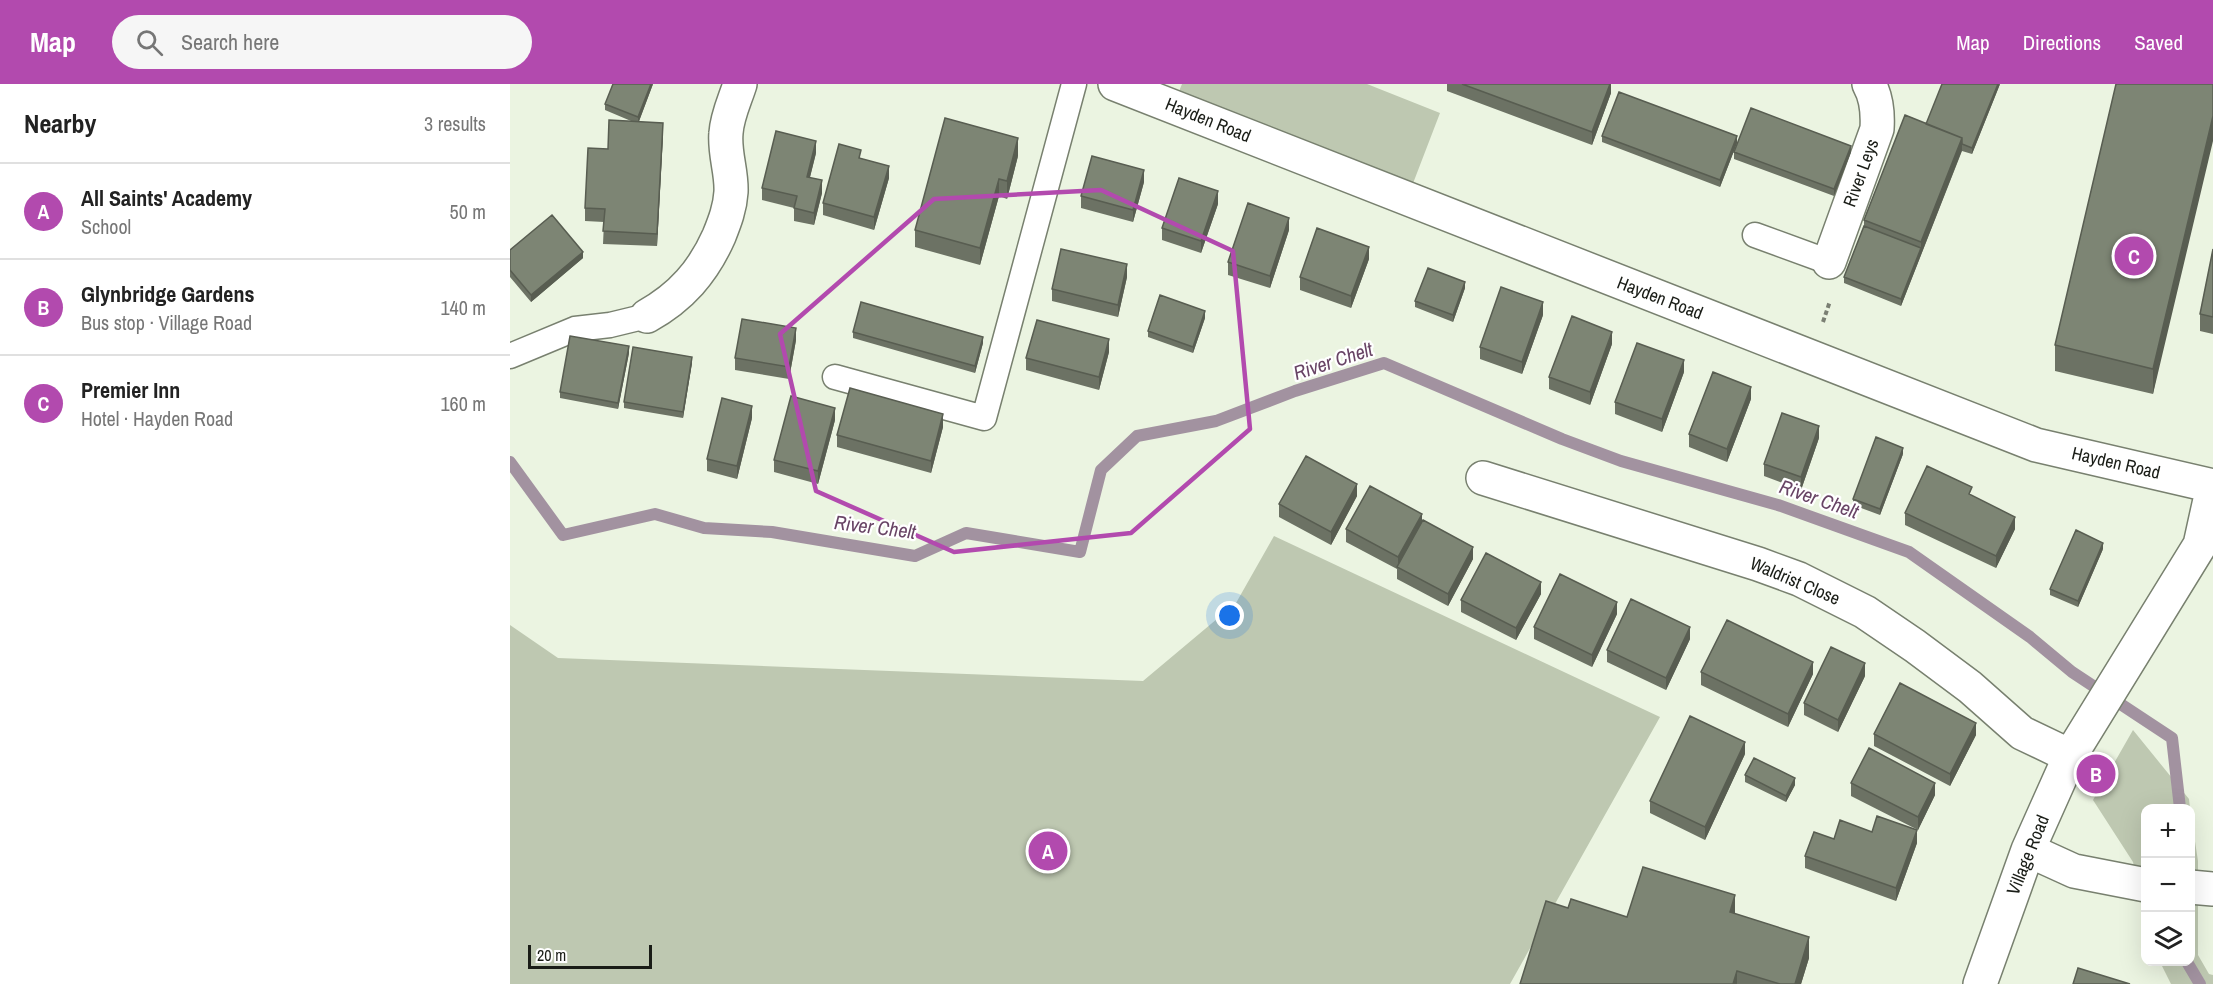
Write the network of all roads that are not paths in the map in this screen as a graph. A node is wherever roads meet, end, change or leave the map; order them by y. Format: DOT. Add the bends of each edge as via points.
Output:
graph roads {
  1 [pos="740,84"];
  2 [pos="1074,84"];
  3 [pos="1115,84"];
  4 [pos="1869,84"];
  5 [pos="1755,235"];
  6 [pos="1829,262"];
  7 [pos="647,316"];
  8 [pos="510,356"];
  9 [pos="835,377"];
  10 [pos="1483,478"];
  11 [pos="2213,486"];
  12 [pos="2078,743"];
  13 [pos="2028,850"];
  14 [pos="2141,884"];
  15 [pos="2195,888"];
  16 [pos="2213,889"];
  17 [pos="1980,984"];
  1 -- 7 [label="street" via="726,132 731,190 726,220 700,272 667,304"];
  2 -- 9 [label="lane" via="984,418"];
  3 -- 11 [label="street, Hayden Road" via="2036,445"];
  4 -- 6 [label="street, River Leys" via="1878,110 1877,129"];
  5 -- 6 [label="lane"];
  7 -- 8 [label="lane" via="575,329"];
  10 -- 12 [label="street, Waldrist Close" via="1744,559 1816,587 1865,612 1915,646 2022,733"];
  11 -- 12 [label="street, Village Road" via="2200,545"];
  12 -- 13 [label="street, Village Road"];
  13 -- 14 [label="street" via="2074,871"];
  13 -- 17 [label="street, Village Road"];
  15 -- 16 [label="street"];
}
